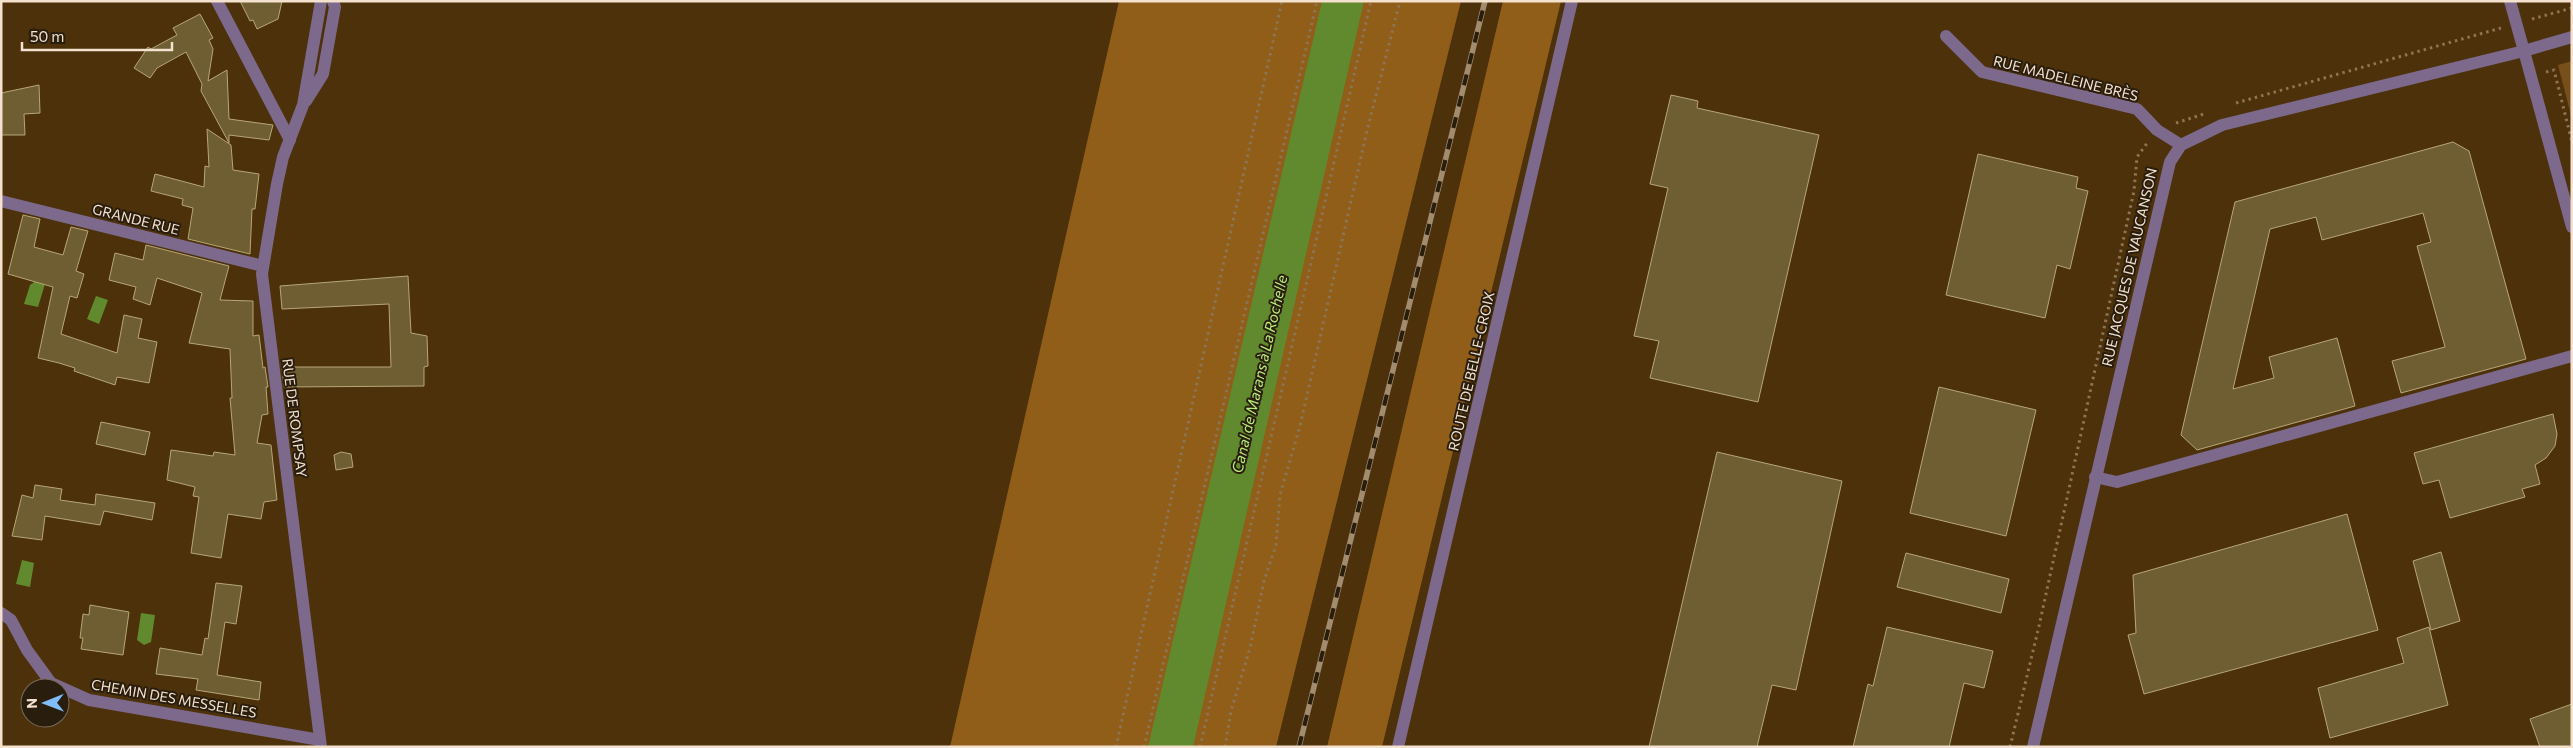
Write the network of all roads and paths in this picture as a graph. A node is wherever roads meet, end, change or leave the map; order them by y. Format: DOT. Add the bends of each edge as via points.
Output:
graph roads {
  1 [pos="217,1"];
  2 [pos="321,1"];
  3 [pos="333,1"];
  4 [pos="1282,1"];
  5 [pos="1317,1"];
  6 [pos="1371,1"];
  7 [pos="1400,1"];
  8 [pos="1572,1"];
  9 [pos="2510,1"];
  10 [pos="2572,8"];
  11 [pos="2517,23"];
  12 [pos="1946,36"];
  13 [pos="2572,37"];
  14 [pos="2524,51"];
  15 [pos="2531,76"];
  16 [pos="303,105"];
  17 [pos="2229,105"];
  18 [pos="2211,111"];
  19 [pos="2158,130"];
  20 [pos="290,140"];
  21 [pos="2572,142"];
  22 [pos="2181,145"];
  23 [pos="1,202"];
  24 [pos="2572,227"];
  25 [pos="263,266"];
  26 [pos="2572,356"];
  27 [pos="2096,477"];
  28 [pos="1,613"];
  29 [pos="321,743"];
  30 [pos="1116,747"];
  31 [pos="1144,747"];
  32 [pos="1200,747"];
  33 [pos="1225,747"];
  34 [pos="1398,747"];
  35 [pos="2010,747"];
  36 [pos="2033,747"];
  1 -- 20 [label="street"];
  2 -- 16 [label="street, RUE DE ROMPSAY"];
  3 -- 16 [label="street, RUE DE ROMPSAY" via="335,6 323,74"];
  4 -- 30 [label="path"];
  5 -- 31 [label="path"];
  6 -- 32 [label="path"];
  7 -- 33 [label="path" via="1300,426 1280,495 1276,545 1231,711"];
  8 -- 34 [label="street, ROUTE DE BELLE-CROIX"];
  9 -- 11 [label="street"];
  10 -- 11 [label="path"];
  11 -- 14 [label="street"];
  11 -- 17 [label="path"];
  12 -- 19 [label="street, RUE MADELEINE BRÈS" via="1982,72 2137,109"];
  13 -- 14 [label="street"];
  14 -- 15 [label="street"];
  14 -- 22 [label="street" via="2222,125"];
  15 -- 21 [label="path" via="2554,70"];
  15 -- 24 [label="street"];
  16 -- 20 [label="street, RUE DE ROMPSAY"];
  18 -- 19 [label="path"];
  19 -- 22 [label="street, RUE MADELEINE BRÈS"];
  19 -- 35 [label="path" via="2137,157 2134,191"];
  20 -- 25 [label="street, RUE DE ROMPSAY" via="277,184"];
  22 -- 27 [label="street, RUE JACQUES DE VAUCANSON" via="2170,162"];
  23 -- 25 [label="street, GRANDE RUE"];
  25 -- 29 [label="street, RUE DE ROMPSAY" via="263,292"];
  26 -- 27 [label="street" via="2117,482"];
  27 -- 36 [label="street, RUE JACQUES DE VAUCANSON"];
  28 -- 29 [label="street, CHEMIN DES MESSELLES" via="11,620 27,650 51,683 89,700"];
}
